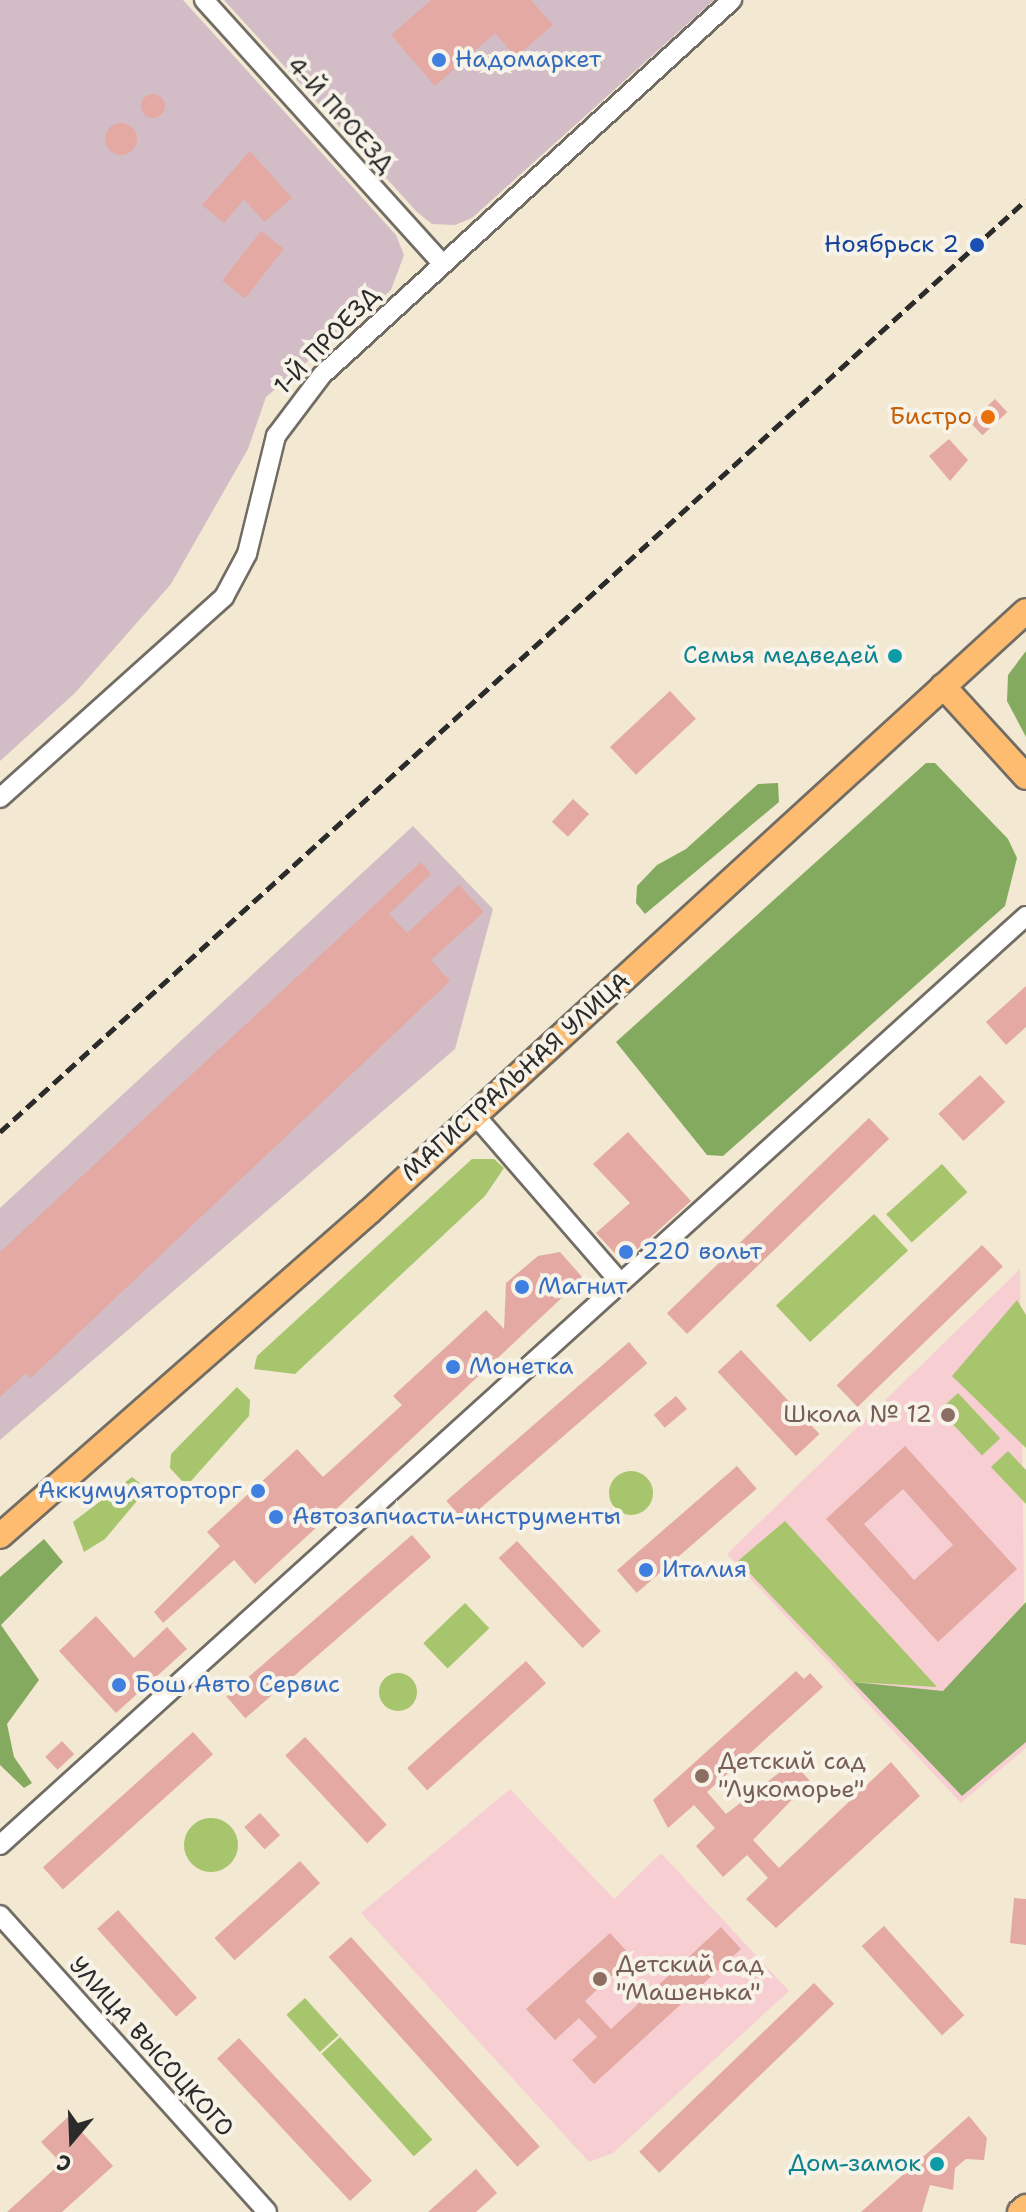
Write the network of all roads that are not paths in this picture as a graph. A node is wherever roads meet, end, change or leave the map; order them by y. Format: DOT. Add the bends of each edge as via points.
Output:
graph roads {
  1 [pos="204,0"];
  2 [pos="732,0"];
  3 [pos="442,263"];
  4 [pos="1026,611"];
  5 [pos="943,686"];
  6 [pos="1026,777"];
  7 [pos="0,798"];
  8 [pos="1026,916"];
  9 [pos="474,1114"];
  10 [pos="619,1281"];
  11 [pos="0,1536"];
  12 [pos="0,1845"];
  13 [pos="0,1915"];
  14 [pos="1026,2207"];
  15 [pos="267,2212"];
  16 [pos="1020,2212"];
  1 -- 3 [label="street, 4-Й ПРОЕЗД"];
  2 -- 3 [label="street, 1-Й ПРОЕЗД"];
  3 -- 7 [label="street, 1-Й ПРОЕЗД" via="289,412 270,455 247,554 224,597"];
  4 -- 5 [label="main road, МАГИСТРАЛЬНАЯ УЛИЦА"];
  5 -- 6 [label="main road"];
  5 -- 9 [label="main road, МАГИСТРАЛЬНАЯ УЛИЦА"];
  8 -- 10 [label="street"];
  9 -- 10 [label="street"];
  9 -- 11 [label="main road, МАГИСТРАЛЬНАЯ УЛИЦА"];
  10 -- 12 [label="street"];
  13 -- 15 [label="street, УЛИЦА ВЫСОЦКОГО"];
  14 -- 16 [label="main road"];
}
